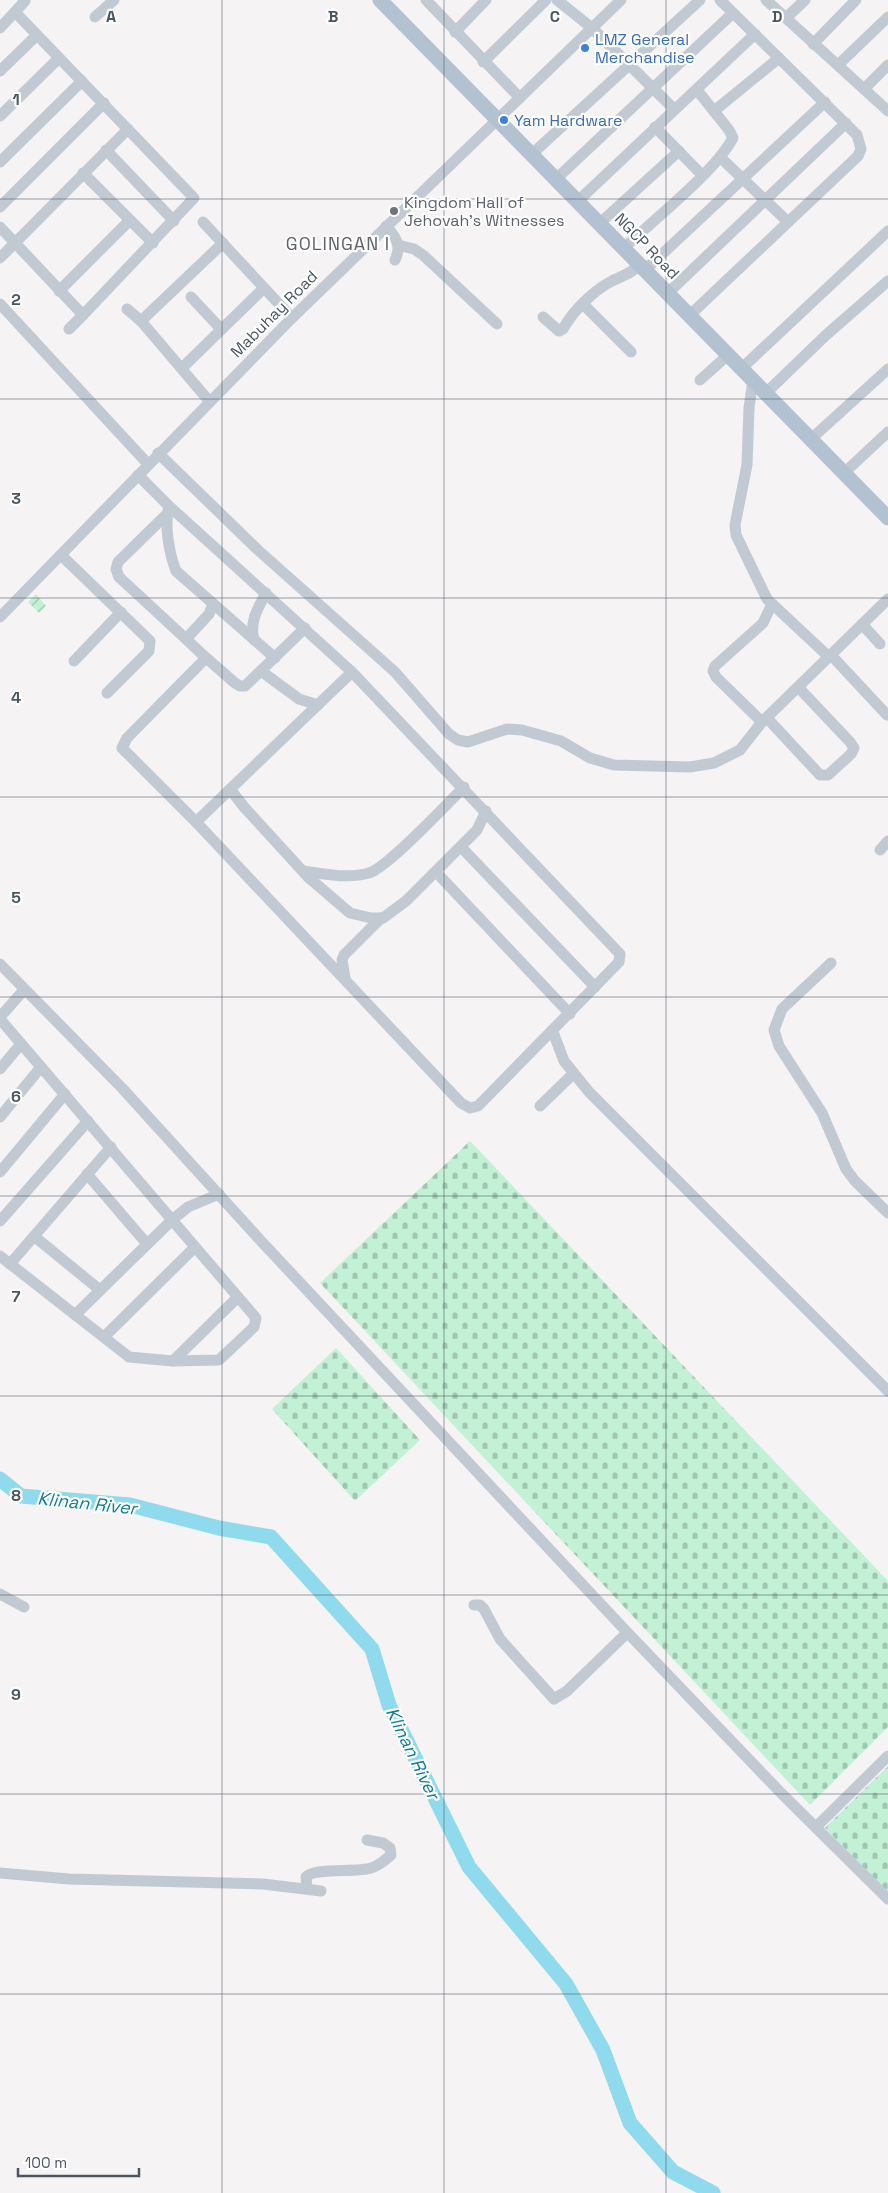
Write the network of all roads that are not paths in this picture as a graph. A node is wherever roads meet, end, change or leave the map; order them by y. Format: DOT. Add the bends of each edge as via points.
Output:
graph roads {
  1 [pos="114,0"];
  2 [pos="380,0"];
  3 [pos="427,0"];
  4 [pos="486,0"];
  5 [pos="546,0"];
  6 [pos="557,0"];
  7 [pos="621,0"];
  8 [pos="700,0"];
  9 [pos="720,0"];
  10 [pos="766,0"];
  11 [pos="806,0"];
  12 [pos="856,0"];
  13 [pos="25,1"];
  14 [pos="15,12"];
  15 [pos="733,13"];
  16 [pos="95,17"];
  17 [pos="888,17"];
  18 [pos="786,18"];
  19 [pos="0,28"];
  20 [pos="592,28"];
  21 [pos="455,32"];
  22 [pos="755,34"];
  23 [pos="37,35"];
  24 [pos="813,44"];
  25 [pos="59,58"];
  26 [pos="779,58"];
  27 [pos="483,62"];
  28 [pos="838,65"];
  29 [pos="888,65"];
  30 [pos="631,66"];
  31 [pos="0,72"];
  32 [pos="82,80"];
  33 [pos="654,87"];
  34 [pos="864,89"];
  35 [pos="697,90"];
  36 [pos="520,98"];
  37 [pos="825,102"];
  38 [pos="104,103"];
  39 [pos="674,109"];
  40 [pos="714,111"];
  41 [pos="888,111"];
  42 [pos="0,116"];
  43 [pos="498,119"];
  44 [pos="846,123"];
  45 [pos="655,127"];
  46 [pos="128,129"];
  47 [pos="106,150"];
  48 [pos="679,151"];
  49 [pos="532,154"];
  50 [pos="720,157"];
  51 [pos="0,162"];
  52 [pos="83,173"];
  53 [pos="702,175"];
  54 [pos="742,178"];
  55 [pos="556,179"];
  56 [pos="766,200"];
  57 [pos="578,201"];
  58 [pos="0,207"];
  59 [pos="129,221"];
  60 [pos="174,221"];
  61 [pos="203,222"];
  62 [pos="788,222"];
  63 [pos="600,223"];
  64 [pos="0,226"];
  65 [pos="386,226"];
  66 [pos="888,231"];
  67 [pos="15,242"];
  68 [pos="153,243"];
  69 [pos="223,243"];
  70 [pos="398,245"];
  71 [pos="624,248"];
  72 [pos="0,258"];
  73 [pos="395,260"];
  74 [pos="643,267"];
  75 [pos="888,281"];
  76 [pos="264,288"];
  77 [pos="59,291"];
  78 [pos="668,293"];
  79 [pos="190,297"];
  80 [pos="0,304"];
  81 [pos="583,304"];
  82 [pos="127,309"];
  83 [pos="83,315"];
  84 [pos="690,315"];
  85 [pos="543,317"];
  86 [pos="292,318"];
  87 [pos="140,321"];
  88 [pos="497,324"];
  89 [pos="69,329"];
  90 [pos="221,329"];
  91 [pos="631,352"];
  92 [pos="728,355"];
  93 [pos="182,368"];
  94 [pos="742,368"];
  95 [pos="888,369"];
  96 [pos="700,380"];
  97 [pos="753,380"];
  98 [pos="766,393"];
  99 [pos="209,401"];
  100 [pos="888,432"];
  101 [pos="811,439"];
  102 [pos="158,454"];
  103 [pos="148,464"];
  104 [pos="844,473"];
  105 [pos="138,475"];
  106 [pos="168,510"];
  107 [pos="888,518"];
  108 [pos="61,555"];
  109 [pos="266,593"];
  110 [pos="888,599"];
  111 [pos="213,604"];
  112 [pos="772,604"];
  113 [pos="121,612"];
  114 [pos="0,617"];
  115 [pos="862,624"];
  116 [pos="305,628"];
  117 [pos="186,638"];
  118 [pos="254,640"];
  119 [pos="880,644"];
  120 [pos="204,656"];
  121 [pos="830,656"];
  122 [pos="274,658"];
  123 [pos="74,661"];
  124 [pos="261,671"];
  125 [pos="352,672"];
  126 [pos="798,687"];
  127 [pos="107,693"];
  128 [pos="318,705"];
  129 [pos="886,715"];
  130 [pos="764,720"];
  131 [pos="464,788"];
  132 [pos="230,789"];
  133 [pos="486,811"];
  134 [pos="196,822"];
  135 [pos="461,848"];
  136 [pos="303,871"];
  137 [pos="436,872"];
  138 [pos="381,918"];
  139 [pos="831,963"];
  140 [pos="0,964"];
  141 [pos="345,978"];
  142 [pos="596,987"];
  143 [pos="24,990"];
  144 [pos="570,1014"];
  145 [pos="1,1015"];
  146 [pos="553,1032"];
  147 [pos="22,1044"];
  148 [pos="41,1067"];
  149 [pos="0,1069"];
  150 [pos="573,1074"];
  151 [pos="65,1094"];
  152 [pos="540,1106"];
  153 [pos="0,1117"];
  154 [pos="88,1121"];
  155 [pos="111,1147"];
  156 [pos="0,1172"];
  157 [pos="87,1174"];
  158 [pos="219,1194"];
  159 [pos="888,1212"];
  160 [pos="172,1220"];
  161 [pos="0,1221"];
  162 [pos="35,1237"];
  163 [pos="147,1244"];
  164 [pos="195,1247"];
  165 [pos="0,1256"];
  166 [pos="10,1264"];
  167 [pos="100,1290"];
  168 [pos="238,1297"];
  169 [pos="75,1315"];
  170 [pos="104,1337"];
  171 [pos="172,1361"];
  172 [pos="888,1391"];
  173 [pos="0,1594"];
  174 [pos="474,1605"];
  175 [pos="24,1607"];
  176 [pos="627,1633"];
  177 [pos="888,1756"];
  178 [pos="816,1827"];
  179 [pos="367,1840"];
  180 [pos="0,1873"];
  181 [pos="307,1889"];
  182 [pos="321,1892"];
  183 [pos="888,1899"];
  1 -- 16 [label="street"];
  2 -- 43 [label="main road, NGCP Road"];
  3 -- 21 [label="street"];
  4 -- 21 [label="street"];
  5 -- 27 [label="street"];
  6 -- 20 [label="street"];
  7 -- 20 [label="street, Mabuhay Road"];
  8 -- 30 [label="street"];
  9 -- 15 [label="street"];
  10 -- 18 [label="street"];
  11 -- 18 [label="street"];
  12 -- 24 [label="street"];
  13 -- 14 [label="street"];
  14 -- 19 [label="street"];
  14 -- 23 [label="street"];
  15 -- 22 [label="street"];
  15 -- 33 [label="street"];
  17 -- 28 [label="street"];
  18 -- 24 [label="street"];
  20 -- 30 [label="street"];
  20 -- 36 [label="street, Mabuhay Road"];
  21 -- 27 [label="street"];
  22 -- 26 [label="street"];
  22 -- 35 [label="street"];
  23 -- 25 [label="street"];
  23 -- 31 [label="street"];
  24 -- 28 [label="street"];
  25 -- 32 [label="street"];
  25 -- 42 [label="street"];
  26 -- 37 [label="street"];
  26 -- 40 [label="street"];
  27 -- 36 [label="street"];
  28 -- 34 [label="street"];
  29 -- 34 [label="street"];
  30 -- 33 [label="street"];
  30 -- 49 [label="street"];
  32 -- 38 [label="street"];
  32 -- 51 [label="street"];
  33 -- 39 [label="street"];
  33 -- 55 [label="street"];
  34 -- 41 [label="street"];
  35 -- 39 [label="street"];
  35 -- 40 [label="street"];
  36 -- 43 [label="street, Mabuhay Road"];
  37 -- 44 [label="street"];
  37 -- 54 [label="street"];
  38 -- 46 [label="street"];
  38 -- 58 [label="street"];
  39 -- 45 [label="street"];
  40 -- 50 [label="street" via="733,138"];
  43 -- 49 [label="main road, NGCP Road"];
  43 -- 65 [label="street, Mabuhay Road"];
  44 -- 56 [label="street"];
  44 -- 62 [label="street" via="861,143 858,156"];
  45 -- 48 [label="street"];
  45 -- 57 [label="street"];
  46 -- 47 [label="street"];
  46 -- 60 [label="street" via="194,196"];
  47 -- 52 [label="street"];
  47 -- 60 [label="street"];
  48 -- 53 [label="street"];
  48 -- 63 [label="street"];
  49 -- 55 [label="main road, NGCP Road"];
  50 -- 53 [label="street"];
  50 -- 54 [label="street"];
  52 -- 59 [label="street"];
  52 -- 67 [label="street"];
  53 -- 71 [label="street"];
  54 -- 56 [label="street"];
  54 -- 74 [label="street"];
  55 -- 57 [label="main road, NGCP Road"];
  56 -- 62 [label="street"];
  56 -- 78 [label="street"];
  57 -- 63 [label="main road, NGCP Road"];
  59 -- 68 [label="street"];
  59 -- 77 [label="street"];
  60 -- 68 [label="street"];
  61 -- 69 [label="street"];
  62 -- 84 [label="street"];
  63 -- 71 [label="main road, NGCP Road"];
  64 -- 67 [label="street"];
  65 -- 70 [label="street"];
  65 -- 86 [label="street, Mabuhay Road"];
  66 -- 94 [label="street"];
  67 -- 72 [label="street"];
  67 -- 77 [label="street"];
  68 -- 83 [label="street"];
  69 -- 76 [label="street"];
  69 -- 87 [label="street"];
  70 -- 73 [label="street"];
  70 -- 88 [label="street" via="423,255"];
  71 -- 74 [label="main road, NGCP Road"];
  74 -- 78 [label="main road, NGCP Road"];
  74 -- 81 [label="street" via="610,282"];
  75 -- 98 [label="street"];
  76 -- 86 [label="street"];
  76 -- 90 [label="street"];
  77 -- 83 [label="street"];
  78 -- 84 [label="main road, NGCP Road"];
  79 -- 90 [label="street"];
  80 -- 103 [label="street"];
  81 -- 85 [label="street" via="559,331"];
  81 -- 91 [label="street"];
  82 -- 87 [label="street"];
  83 -- 89 [label="street"];
  84 -- 92 [label="main road, NGCP Road"];
  86 -- 99 [label="street, Mabuhay Road"];
  87 -- 93 [label="street"];
  90 -- 93 [label="street"];
  92 -- 94 [label="main road, NGCP Road"];
  92 -- 96 [label="street"];
  93 -- 99 [label="street"];
  94 -- 97 [label="main road, NGCP Road"];
  95 -- 101 [label="street"];
  97 -- 98 [label="main road, NGCP Road"];
  97 -- 112 [label="street" via="747,465 735,525 742,550"];
  98 -- 101 [label="main road, NGCP Road"];
  99 -- 102 [label="street, Mabuhay Road"];
  100 -- 104 [label="street"];
  101 -- 104 [label="main road, NGCP Road"];
  102 -- 103 [label="street, Mabuhay Road"];
  102 -- 130 [label="street" via="258,550 395,672 449,734 458,740 468,742 500,729 522,730 561,741 590,758 614,765 690,767 714,763 733,754"];
  103 -- 105 [label="street, Mabuhay Road"];
  104 -- 107 [label="main road, NGCP Road"];
  105 -- 106 [label="street"];
  105 -- 108 [label="street, Mabuhay Road"];
  106 -- 109 [label="street"];
  106 -- 111 [label="street" via="171,553 176,571"];
  106 -- 117 [label="street" via="118,562 116,569 120,577"];
  108 -- 113 [label="street"];
  108 -- 114 [label="street, Mabuhay Road"];
  109 -- 116 [label="street"];
  109 -- 118 [label="street" via="254,616"];
  110 -- 115 [label="street"];
  111 -- 117 [label="street" via="209,614"];
  111 -- 118 [label="street"];
  112 -- 121 [label="street"];
  112 -- 130 [label="street" via="763,623 713,671"];
  113 -- 123 [label="street"];
  113 -- 127 [label="street" via="145,634 150,645 148,651"];
  115 -- 119 [label="street"];
  115 -- 121 [label="street"];
  116 -- 122 [label="street"];
  116 -- 125 [label="street"];
  117 -- 120 [label="street"];
  118 -- 122 [label="street"];
  120 -- 124 [label="street" via="240,686 245,686"];
  120 -- 134 [label="street" via="200,664 126,738 122,748"];
  121 -- 126 [label="street"];
  121 -- 129 [label="street"];
  122 -- 124 [label="street"];
  124 -- 128 [label="street" via="299,699"];
  125 -- 128 [label="street"];
  125 -- 131 [label="street"];
  126 -- 130 [label="street"];
  126 -- 130 [label="street" via="850,742 854,748 851,754 828,775 820,775"];
  128 -- 132 [label="street"];
  131 -- 133 [label="street"];
  131 -- 136 [label="street" via="370,873 351,876"];
  132 -- 134 [label="street"];
  132 -- 136 [label="street"];
  133 -- 135 [label="street" via="477,830"];
  133 -- 142 [label="street" via="620,954 620,962"];
  134 -- 141 [label="street"];
  135 -- 137 [label="street"];
  135 -- 142 [label="street"];
  136 -- 138 [label="street" via="350,914"];
  137 -- 138 [label="street" via="399,907"];
  137 -- 144 [label="street"];
  138 -- 141 [label="street" via="344,955"];
  139 -- 159 [label="street" via="782,1009 774,1030 779,1046 822,1113 846,1169"];
  140 -- 143 [label="street"];
  141 -- 146 [label="street" via="461,1103 470,1108 488,1098"];
  142 -- 144 [label="street"];
  143 -- 145 [label="street"];
  143 -- 158 [label="street" via="122,1088"];
  144 -- 146 [label="street"];
  145 -- 147 [label="street"];
  146 -- 150 [label="street"];
  147 -- 148 [label="street"];
  147 -- 149 [label="street"];
  148 -- 151 [label="street"];
  148 -- 153 [label="street"];
  150 -- 152 [label="street"];
  150 -- 172 [label="street"];
  151 -- 154 [label="street"];
  151 -- 156 [label="street"];
  154 -- 155 [label="street"];
  154 -- 161 [label="street"];
  155 -- 157 [label="street"];
  155 -- 160 [label="street"];
  157 -- 162 [label="street"];
  157 -- 163 [label="street"];
  158 -- 160 [label="street" via="188,1207"];
  158 -- 176 [label="street"];
  160 -- 163 [label="street"];
  160 -- 164 [label="street"];
  162 -- 166 [label="street"];
  162 -- 167 [label="street"];
  163 -- 167 [label="street"];
  164 -- 168 [label="street"];
  164 -- 170 [label="street"];
  165 -- 166 [label="street"];
  166 -- 169 [label="street"];
  167 -- 169 [label="street"];
  168 -- 171 [label="street"];
  168 -- 171 [label="street" via="256,1318 254,1327 219,1360"];
  169 -- 170 [label="street"];
  170 -- 171 [label="street" via="129,1357"];
  173 -- 175 [label="street"];
  174 -- 176 [label="street" via="484,1609 500,1639 556,1699"];
  176 -- 178 [label="street"];
  177 -- 178 [label="street"];
  178 -- 183 [label="street"];
  179 -- 181 [label="street" via="383,1843 390,1848 391,1855 366,1870 313,1872 306,1877"];
  180 -- 181 [label="street" via="69,1879 263,1884"];
  181 -- 182 [label="street"];
}
